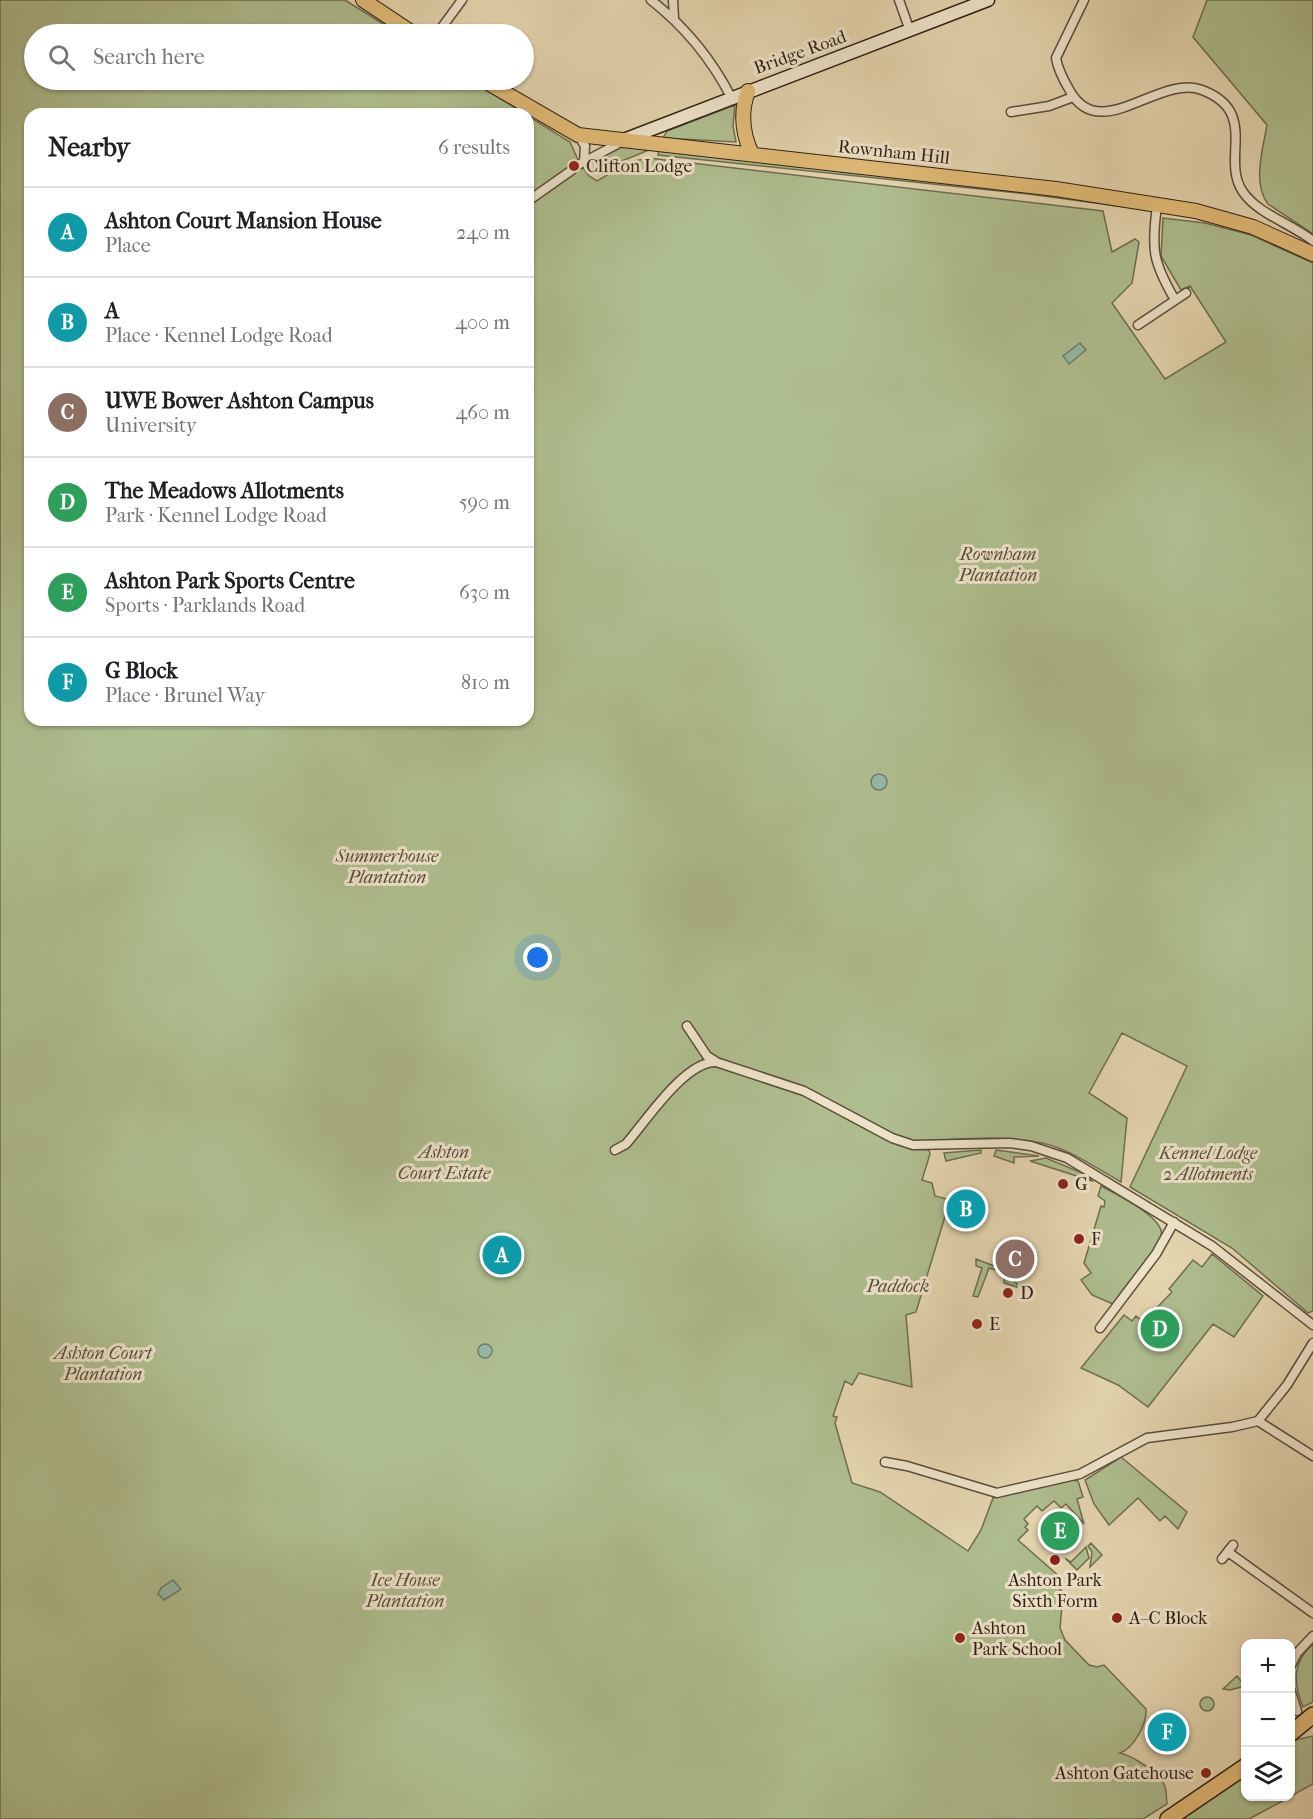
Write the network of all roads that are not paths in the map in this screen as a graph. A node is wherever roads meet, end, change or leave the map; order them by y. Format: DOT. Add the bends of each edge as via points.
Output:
graph roads {
  1 [pos="363,0"];
  2 [pos="462,0"];
  3 [pos="651,0"];
  4 [pos="673,0"];
  5 [pos="900,0"];
  6 [pos="988,0"];
  7 [pos="1084,0"];
  8 [pos="674,18"];
  9 [pos="399,24"];
  10 [pos="445,24"];
  11 [pos="910,31"];
  12 [pos="500,90"];
  13 [pos="748,91"];
  14 [pos="731,97"];
  15 [pos="1073,97"];
  16 [pos="531,108"];
  17 [pos="534,110"];
  18 [pos="1011,112"];
  19 [pos="552,120"];
  20 [pos="578,135"];
  21 [pos="621,138"];
  22 [pos="752,154"];
  23 [pos="572,170"];
  24 [pos="534,197"];
  25 [pos="1157,206"];
  26 [pos="1313,242"];
  27 [pos="1313,254"];
  28 [pos="1186,293"];
  29 [pos="1175,300"];
  30 [pos="1138,325"];
  31 [pos="687,1026"];
  32 [pos="716,1062"];
  33 [pos="615,1150"];
  34 [pos="1174,1222"];
  35 [pos="1313,1325"];
  36 [pos="1100,1328"];
  37 [pos="1313,1343"];
  38 [pos="1258,1421"];
  39 [pos="1313,1456"];
  40 [pos="885,1462"];
  41 [pos="1228,1552"];
  42 [pos="1313,1613"];
  43 [pos="1313,1636"];
  44 [pos="1295,1657"];
  45 [pos="1291,1693"];
  46 [pos="1297,1711"];
  47 [pos="1313,1715"];
  48 [pos="1313,1722"];
  49 [pos="1295,1731"];
  50 [pos="1313,1732"];
  51 [pos="1295,1733"];
  52 [pos="1295,1735"];
  53 [pos="1241,1769"];
  54 [pos="1168,1819"];
  1 -- 9 [label="main road"];
  2 -- 10 [label="street"];
  3 -- 8 [label="street"];
  4 -- 8 [label="street"];
  5 -- 11 [label="street"];
  6 -- 11 [label="main road, Bridge Road"];
  7 -- 15 [label="street" via="1056,58"];
  8 -- 14 [label="street" via="720,75"];
  11 -- 13 [label="main road, Bridge Road"];
  12 -- 16 [label="main road"];
  13 -- 14 [label="main road, Bridge Road"];
  13 -- 22 [label="main road" via="742,125"];
  14 -- 21 [label="main road, Bridge Road"];
  15 -- 18 [label="street" via="1049,106"];
  15 -- 26 [label="street" via="1085,109 1099,113 1180,88 1197,89 1218,99 1234,121 1241,190 1251,202"];
  17 -- 19 [label="main road"];
  19 -- 20 [label="main road"];
  19 -- 21 [label="main road"];
  20 -- 21 [label="main road"];
  20 -- 21 [label="street" via="585,147 582,163"];
  21 -- 22 [label="main road, Rownham Hill"];
  22 -- 25 [label="main road, Rownham Hill" via="1056,189"];
  23 -- 24 [label="street"];
  25 -- 27 [label="main road, Rownham Hill" via="1253,226"];
  25 -- 29 [label="street" via="1152,248"];
  28 -- 29 [label="street"];
  29 -- 30 [label="street"];
  31 -- 32 [label="street" via="707,1056"];
  32 -- 33 [label="street" via="705,1061 686,1075 626,1144"];
  32 -- 34 [label="street" via="804,1091 892,1138 913,1145 1010,1143 1054,1153 1086,1167 1144,1207"];
  34 -- 35 [label="street" via="1221,1252"];
  34 -- 36 [label="street" via="1156,1254"];
  37 -- 38 [label="street"];
  38 -- 39 [label="street"];
  38 -- 40 [label="street" via="1153,1436 1080,1474 1005,1493"];
  41 -- 42 [label="street"];
  43 -- 44 [label="street"];
  45 -- 46 [label="street"];
  47 -- 49 [label="highway"];
  48 -- 51 [label="highway"];
  50 -- 52 [label="highway"];
  53 -- 54 [label="highway"];
}
